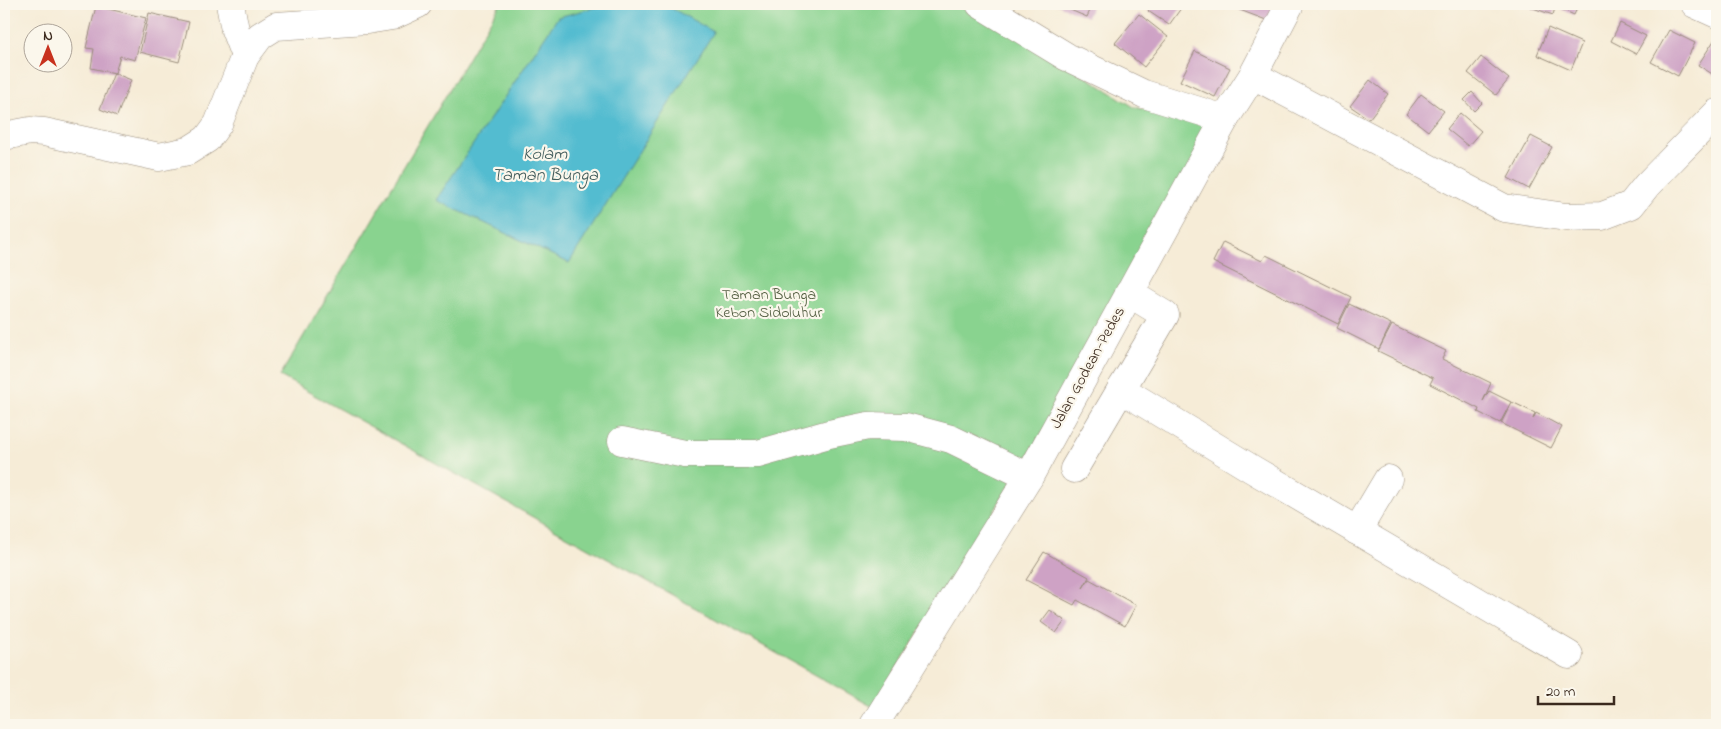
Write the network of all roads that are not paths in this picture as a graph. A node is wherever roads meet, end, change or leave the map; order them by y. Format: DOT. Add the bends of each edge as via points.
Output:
graph roads {
  1 [pos="230,4"];
  2 [pos="418,4"];
  3 [pos="1290,4"];
  4 [pos="1696,4"];
  5 [pos="991,7"];
  6 [pos="1717,14"];
  7 [pos="245,56"];
  8 [pos="1253,75"];
  9 [pos="1717,112"];
  10 [pos="1225,119"];
  11 [pos="4,136"];
  12 [pos="1129,293"];
  13 [pos="1121,389"];
  14 [pos="622,441"];
  15 [pos="1074,469"];
  16 [pos="1029,477"];
  17 [pos="1388,479"];
  18 [pos="1357,531"];
  19 [pos="1569,655"];
  20 [pos="874,725"];
  1 -- 7 [label="street"];
  2 -- 7 [label="street" via="392,16 367,20 276,26 260,36"];
  3 -- 8 [label="street, Jalan Godean-Pedes"];
  4 -- 6 [label="street"];
  5 -- 10 [label="street" via="1067,57 1144,94"];
  7 -- 11 [label="street" via="218,124 207,139 188,151 159,157 44,132"];
  8 -- 9 [label="street" via="1504,208 1566,217 1602,216 1631,205"];
  8 -- 10 [label="street, Jalan Godean-Pedes"];
  10 -- 12 [label="street, Jalan Godean-Pedes"];
  12 -- 13 [label="street" via="1165,315"];
  12 -- 16 [label="street, Jalan Godean-Pedes"];
  13 -- 15 [label="street"];
  13 -- 18 [label="street"];
  14 -- 16 [label="street" via="685,454 758,454 868,426 906,427 950,439"];
  16 -- 20 [label="street, Jalan Godean-Pedes"];
  17 -- 18 [label="street"];
  18 -- 19 [label="street"];
}
